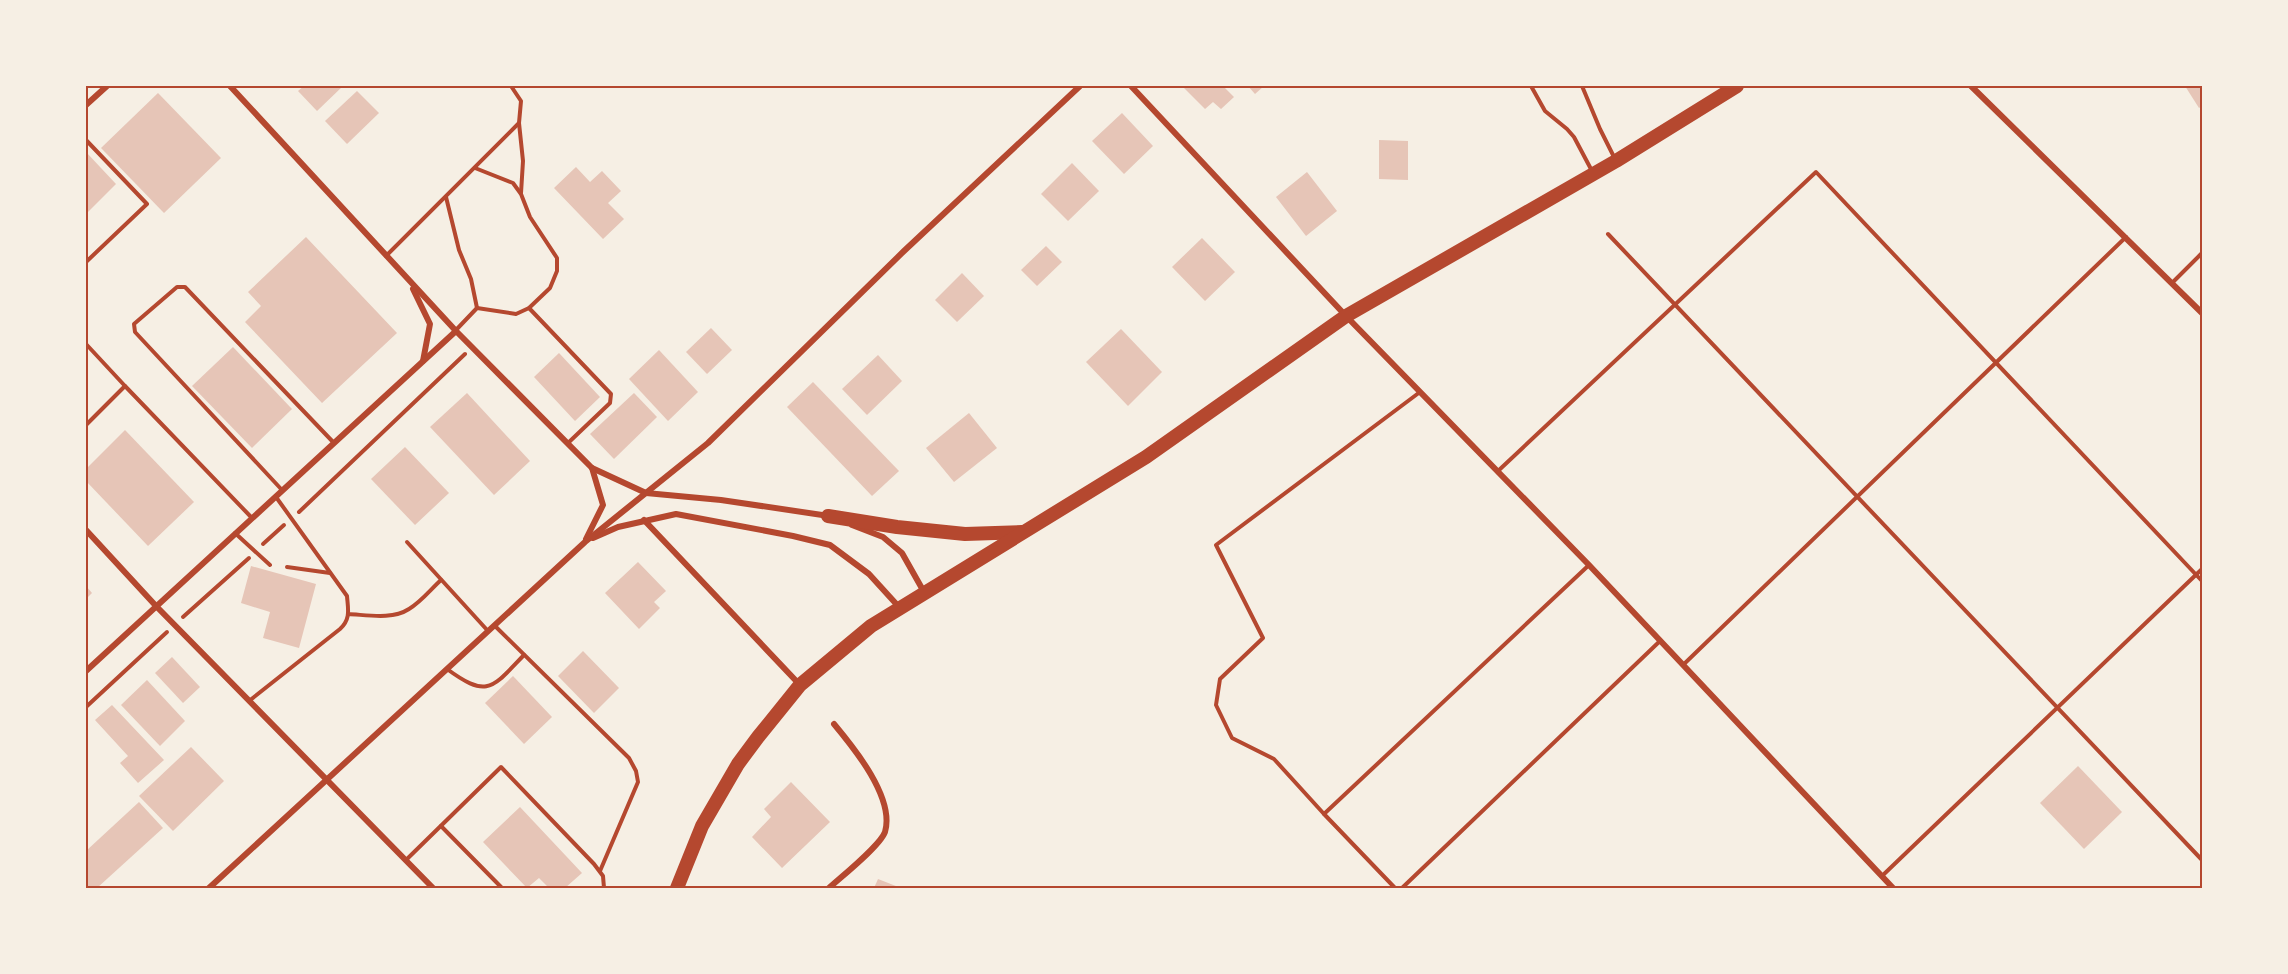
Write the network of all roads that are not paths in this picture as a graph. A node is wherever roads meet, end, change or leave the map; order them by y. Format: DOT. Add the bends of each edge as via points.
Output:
graph roads {
  1 [pos="107,86"];
  2 [pos="230,86"];
  3 [pos="511,86"];
  4 [pos="1080,86"];
  5 [pos="1131,86"];
  6 [pos="1531,86"];
  7 [pos="1582,86"];
  8 [pos="1737,86"];
  9 [pos="1971,86"];
  10 [pos="86,105"];
  11 [pos="519,123"];
  12 [pos="86,140"];
  13 [pos="1616,161"];
  14 [pos="475,168"];
  15 [pos="1594,174"];
  16 [pos="521,194"];
  17 [pos="446,197"];
  18 [pos="1608,234"];
  19 [pos="2127,237"];
  20 [pos="2202,253"];
  21 [pos="386,256"];
  22 [pos="86,262"];
  23 [pos="409,280"];
  24 [pos="2172,283"];
  25 [pos="1674,306"];
  26 [pos="477,308"];
  27 [pos="529,308"];
  28 [pos="2202,313"];
  29 [pos="1346,316"];
  30 [pos="456,331"];
  31 [pos="86,344"];
  32 [pos="423,361"];
  33 [pos="1996,363"];
  34 [pos="125,386"];
  35 [pos="1420,392"];
  36 [pos="86,425"];
  37 [pos="333,443"];
  38 [pos="568,443"];
  39 [pos="592,468"];
  40 [pos="1498,471"];
  41 [pos="282,490"];
  42 [pos="646,493"];
  43 [pos="275,496"];
  44 [pos="1857,497"];
  45 [pos="828,516"];
  46 [pos="252,518"];
  47 [pos="644,520"];
  48 [pos="86,530"];
  49 [pos="1024,532"];
  50 [pos="235,533"];
  51 [pos="407,542"];
  52 [pos="585,542"];
  53 [pos="270,565"];
  54 [pos="1589,565"];
  55 [pos="287,567"];
  56 [pos="2202,569"];
  57 [pos="331,573"];
  58 [pos="2196,575"];
  59 [pos="441,580"];
  60 [pos="2202,581"];
  61 [pos="924,592"];
  62 [pos="156,606"];
  63 [pos="899,607"];
  64 [pos="348,614"];
  65 [pos="494,626"];
  66 [pos="488,631"];
  67 [pos="1660,640"];
  68 [pos="524,655"];
  69 [pos="1683,665"];
  70 [pos="447,669"];
  71 [pos="86,671"];
  72 [pos="800,686"];
  73 [pos="249,701"];
  74 [pos="2057,708"];
  75 [pos="834,724"];
  76 [pos="327,780"];
  77 [pos="1324,814"];
  78 [pos="441,826"];
  79 [pos="406,860"];
  80 [pos="2202,860"];
  81 [pos="600,871"];
  82 [pos="1882,876"];
  83 [pos="209,888"];
  84 [pos="433,888"];
  85 [pos="502,888"];
  86 [pos="604,888"];
  87 [pos="677,888"];
  88 [pos="829,888"];
  89 [pos="1395,888"];
  90 [pos="1402,888"];
  91 [pos="1893,888"];
  1 -- 10 [label="street"];
  2 -- 21 [label="street"];
  3 -- 11 [label="lane" via="521,101"];
  4 -- 42 [label="street" via="708,443"];
  5 -- 29 [label="street"];
  6 -- 15 [label="lane" via="1545,111 1574,137"];
  7 -- 13 [label="lane"];
  8 -- 13 [label="highway"];
  9 -- 19 [label="street"];
  11 -- 14 [label="lane"];
  11 -- 16 [label="lane"];
  12 -- 22 [label="lane" via="147,204"];
  13 -- 15 [label="highway"];
  14 -- 16 [label="lane" via="513,183"];
  14 -- 17 [label="lane"];
  15 -- 29 [label="highway"];
  16 -- 27 [label="lane" via="530,217 557,258 557,271 549,288"];
  17 -- 21 [label="lane"];
  17 -- 26 [label="lane"];
  18 -- 25 [label="lane"];
  19 -- 24 [label="street"];
  19 -- 33 [label="lane"];
  20 -- 24 [label="lane"];
  21 -- 23 [label="street"];
  23 -- 30 [label="street"];
  23 -- 32 [label="street" via="430,324"];
  24 -- 28 [label="street"];
  25 -- 33 [label="lane" via="1816,172"];
  25 -- 40 [label="lane"];
  25 -- 44 [label="lane"];
  26 -- 27 [label="lane" via="516,314"];
  26 -- 30 [label="lane"];
  27 -- 38 [label="lane" via="611,394 610,403"];
  29 -- 35 [label="street"];
  29 -- 49 [label="highway" via="1146,457"];
  30 -- 32 [label="street"];
  30 -- 38 [label="street"];
  31 -- 34 [label="lane"];
  32 -- 37 [label="street"];
  33 -- 44 [label="lane"];
  33 -- 58 [label="lane"];
  34 -- 36 [label="lane"];
  34 -- 46 [label="lane"];
  35 -- 40 [label="street"];
  35 -- 77 [label="lane" via="1216,545 1263,638 1221,679 1216,705 1232,738 1274,759"];
  37 -- 41 [label="street"];
  37 -- 41 [label="lane" via="184,287 177,287 134,324 135,332"];
  38 -- 39 [label="street"];
  39 -- 42 [label="street"];
  39 -- 52 [label="street" via="603,505"];
  40 -- 54 [label="street"];
  41 -- 43 [label="street"];
  42 -- 45 [label="street"];
  42 -- 52 [label="street"];
  43 -- 46 [label="street"];
  43 -- 57 [label="lane"];
  44 -- 69 [label="lane"];
  44 -- 74 [label="lane"];
  45 -- 49 [label="highway" via="965,534"];
  45 -- 61 [label="street" via="883,537 902,553"];
  46 -- 50 [label="street"];
  47 -- 52 [label="street"];
  47 -- 63 [label="street" via="676,514 830,545 869,574"];
  47 -- 72 [label="street"];
  48 -- 62 [label="street"];
  49 -- 61 [label="highway"];
  50 -- 53 [label="lane"];
  50 -- 62 [label="street"];
  51 -- 59 [label="lane"];
  52 -- 65 [label="street"];
  54 -- 67 [label="street"];
  54 -- 77 [label="lane"];
  55 -- 57 [label="lane"];
  56 -- 58 [label="lane"];
  57 -- 64 [label="lane" via="347,596"];
  58 -- 60 [label="lane"];
  58 -- 74 [label="lane"];
  59 -- 64 [label="lane" via="410,609 400,613"];
  59 -- 66 [label="lane"];
  61 -- 63 [label="highway"];
  62 -- 71 [label="street"];
  62 -- 73 [label="street"];
  63 -- 72 [label="highway"];
  64 -- 73 [label="lane" via="347,623"];
  65 -- 66 [label="street"];
  65 -- 68 [label="lane"];
  66 -- 70 [label="street"];
  67 -- 69 [label="street"];
  67 -- 90 [label="lane"];
  68 -- 70 [label="lane" via="489,686 468,684"];
  68 -- 81 [label="lane" via="629,758 636,771 638,782"];
  69 -- 82 [label="street"];
  70 -- 76 [label="street"];
  72 -- 87 [label="highway" via="758,737 720,794 702,826"];
  73 -- 76 [label="street"];
  74 -- 80 [label="lane"];
  74 -- 82 [label="lane"];
  75 -- 88 [label="street" via="865,764 879,791 885,810 885,832"];
  76 -- 79 [label="street"];
  76 -- 83 [label="street"];
  77 -- 89 [label="lane"];
  78 -- 79 [label="lane"];
  78 -- 81 [label="lane" via="501,767"];
  78 -- 85 [label="lane"];
  79 -- 84 [label="street"];
  81 -- 86 [label="lane"];
  82 -- 91 [label="street"];
}
